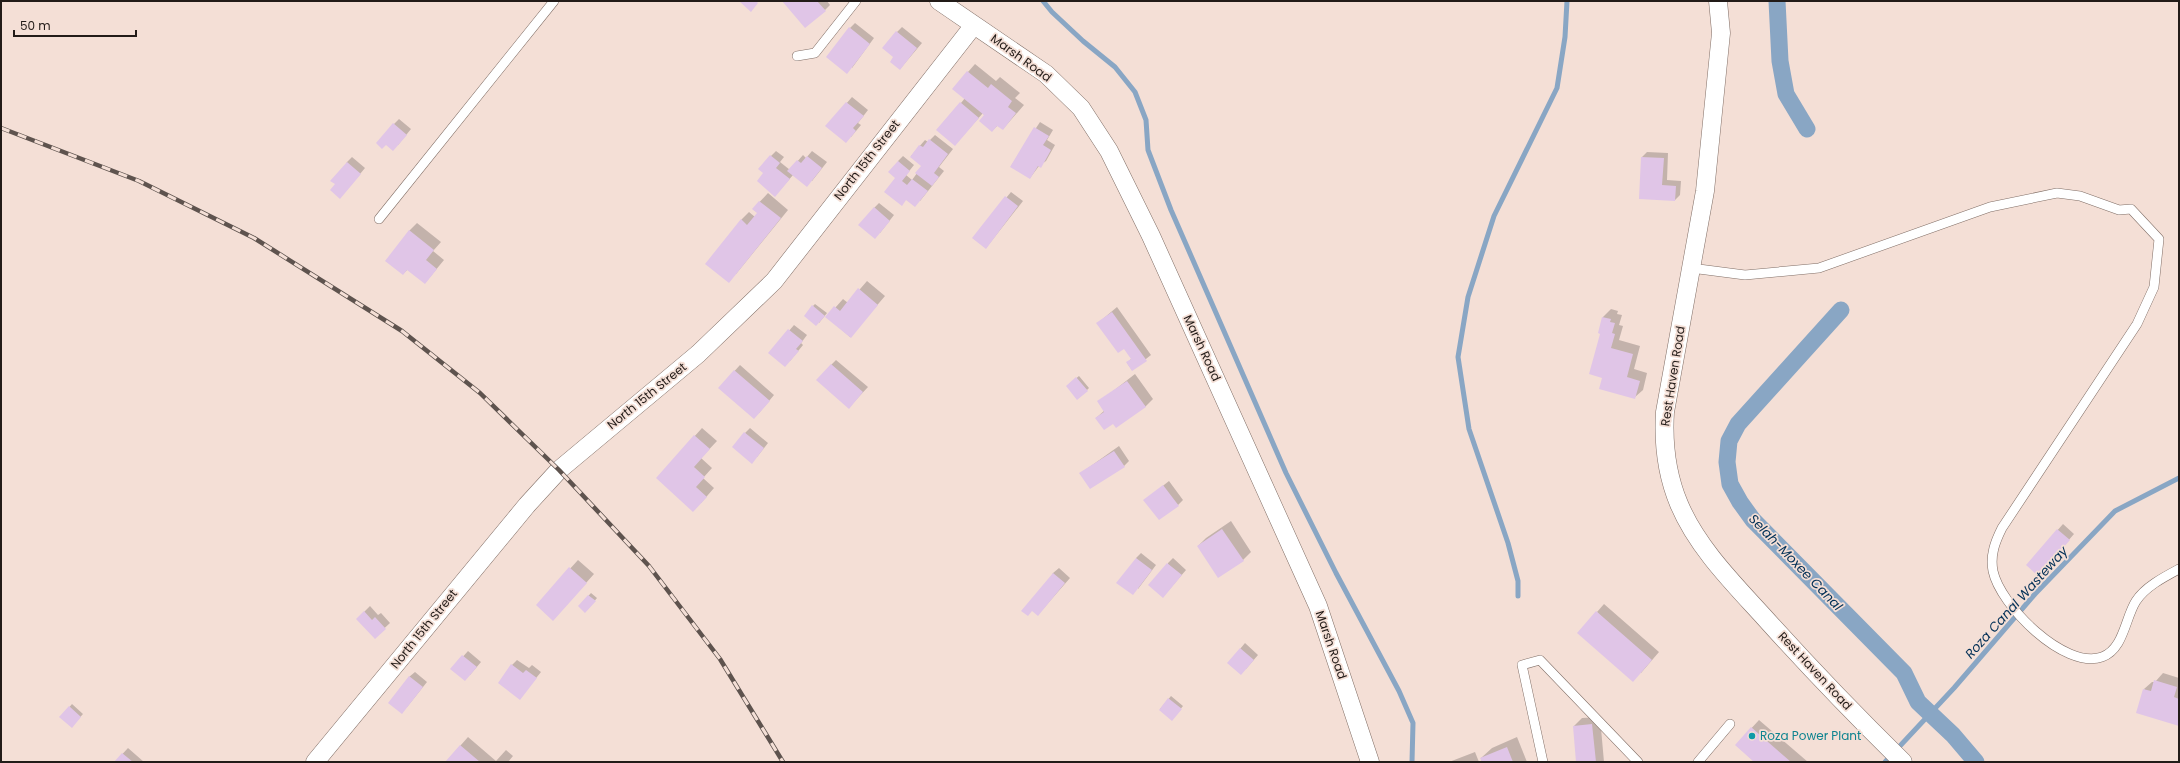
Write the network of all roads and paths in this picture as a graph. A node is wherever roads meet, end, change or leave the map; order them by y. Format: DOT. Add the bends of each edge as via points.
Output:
graph roads {
  1 [pos="554,1"];
  2 [pos="856,1"];
  3 [pos="939,1"];
  4 [pos="1718,1"];
  5 [pos="974,25"];
  6 [pos="797,56"];
  7 [pos="379,219"];
  8 [pos="1691,268"];
  9 [pos="2179,569"];
  10 [pos="1730,724"];
  11 [pos="315,762"];
  12 [pos="1370,762"];
  13 [pos="1543,762"];
  14 [pos="1638,762"];
  15 [pos="1698,762"];
  16 [pos="1903,762"];
  1 -- 7 [label="lane"];
  2 -- 6 [label="lane" via="815,52"];
  3 -- 5 [label="street, Marsh Road"];
  4 -- 8 [label="street, Rest Haven Road" via="1721,33 1705,191"];
  5 -- 11 [label="street, North 15th Street" via="774,282 698,354 559,470 527,505"];
  5 -- 12 [label="street, Marsh Road" via="1046,74 1081,108 1109,150 1151,236 1318,606"];
  8 -- 9 [label="lane" via="1746,275 1819,268 1990,207 2057,193 2080,196 2119,210 2131,209 2160,239 2154,287 2137,324 1995,540 1993,572 2004,597 2031,627 2068,653 2089,659 2103,657 2113,649 2136,601 2148,588"];
  8 -- 16 [label="street, Rest Haven Road" via="1665,412 1663,440 1668,474 1679,505 1708,554 1789,644"];
  10 -- 15 [label="lane"];
  13 -- 14 [label="lane" via="1522,665 1540,660"];
}
